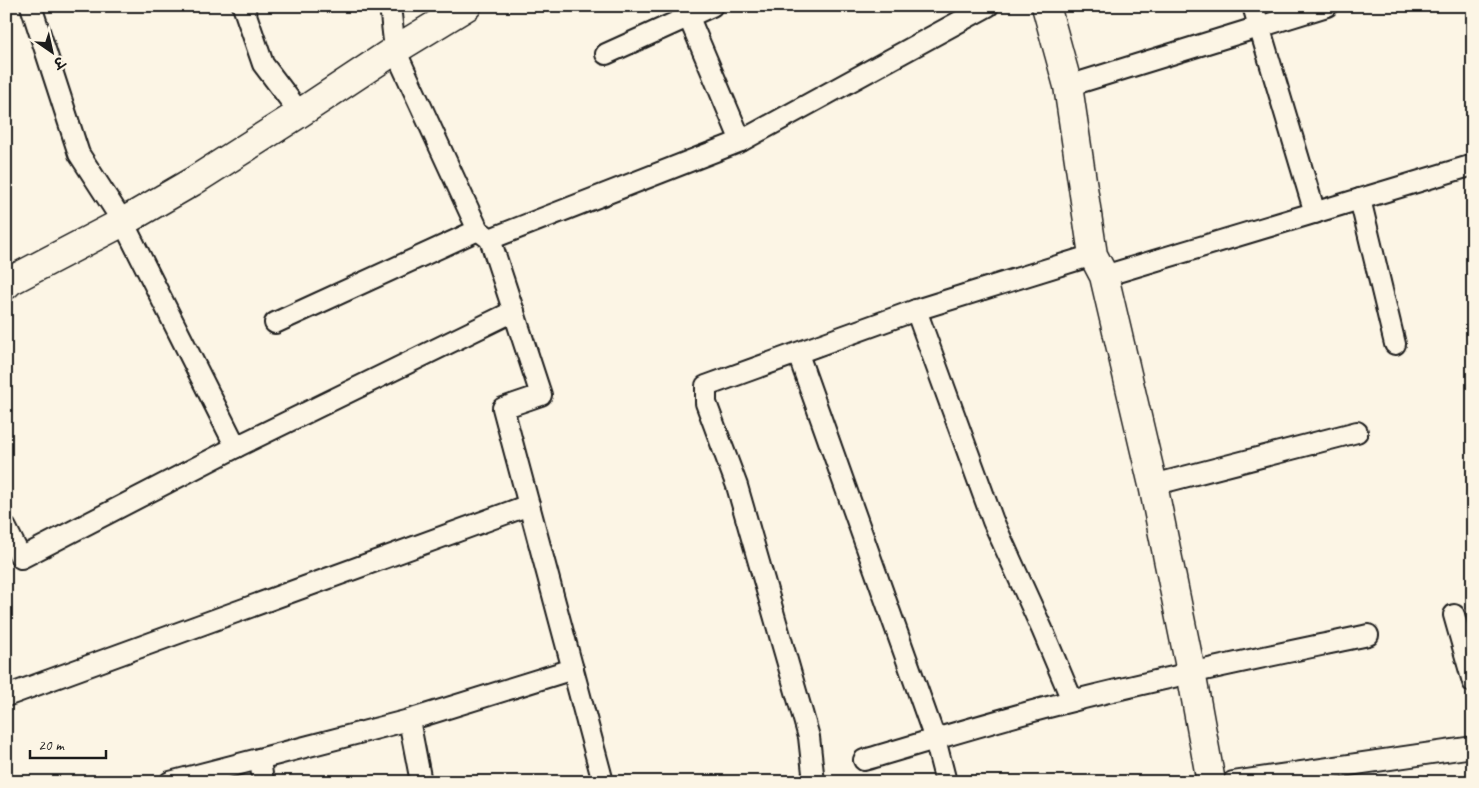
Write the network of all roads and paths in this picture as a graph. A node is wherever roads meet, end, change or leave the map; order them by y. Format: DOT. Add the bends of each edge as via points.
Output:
graph roads {
  1 [pos="32,6"];
  2 [pos="243,6"];
  3 [pos="390,6"];
  4 [pos="467,6"];
  5 [pos="712,6"];
  6 [pos="988,6"];
  7 [pos="1046,6"];
  8 [pos="1253,6"];
  9 [pos="1327,6"];
  10 [pos="686,12"];
  11 [pos="1259,27"];
  12 [pos="395,50"];
  13 [pos="606,54"];
  14 [pos="1068,86"];
  15 [pos="300,113"];
  16 [pos="741,141"];
  17 [pos="1473,165"];
  18 [pos="1360,199"];
  19 [pos="1315,213"];
  20 [pos="123,222"];
  21 [pos="484,235"];
  22 [pos="1098,265"];
  23 [pos="7,280"];
  24 [pos="916,310"];
  25 [pos="514,311"];
  26 [pos="275,323"];
  27 [pos="1395,344"];
  28 [pos="798,354"];
  29 [pos="1357,432"];
  30 [pos="236,447"];
  31 [pos="1153,485"];
  32 [pos="529,505"];
  33 [pos="6,528"];
  34 [pos="1454,615"];
  35 [pos="1368,635"];
  36 [pos="573,669"];
  37 [pos="1191,672"];
  38 [pos="1473,682"];
  39 [pos="6,696"];
  40 [pos="1072,700"];
  41 [pos="409,720"];
  42 [pos="935,739"];
  43 [pos="1473,747"];
  44 [pos="260,759"];
  45 [pos="864,760"];
  46 [pos="170,782"];
  47 [pos="263,782"];
  48 [pos="421,782"];
  49 [pos="603,782"];
  50 [pos="814,782"];
  51 [pos="946,782"];
  52 [pos="1211,782"];
  53 [pos="1232,782"];
  1 -- 20 [label="street" via="79,154"];
  2 -- 15 [label="street" via="263,64"];
  3 -- 12 [label="street"];
  4 -- 12 [label="street"];
  5 -- 10 [label="street"];
  6 -- 16 [label="street"];
  7 -- 14 [label="street"];
  8 -- 11 [label="street"];
  9 -- 11 [label="street"];
  10 -- 13 [label="street"];
  10 -- 16 [label="street"];
  11 -- 14 [label="street"];
  11 -- 19 [label="street"];
  12 -- 15 [label="street"];
  12 -- 21 [label="street"];
  14 -- 22 [label="street"];
  15 -- 20 [label="street"];
  16 -- 21 [label="street"];
  17 -- 18 [label="street"];
  18 -- 19 [label="street"];
  18 -- 27 [label="street"];
  19 -- 22 [label="street"];
  20 -- 23 [label="street"];
  20 -- 30 [label="street"];
  21 -- 25 [label="street"];
  21 -- 26 [label="street"];
  22 -- 24 [label="street"];
  22 -- 31 [label="street"];
  24 -- 28 [label="street"];
  24 -- 40 [label="street" via="993,521"];
  25 -- 30 [label="street"];
  25 -- 32 [label="street" via="541,395 503,408"];
  28 -- 42 [label="street"];
  28 -- 50 [label="street" via="706,386 706,403 738,486 810,737"];
  29 -- 31 [label="street"];
  30 -- 33 [label="street" via="21,558"];
  31 -- 37 [label="street"];
  32 -- 36 [label="street"];
  32 -- 39 [label="street"];
  34 -- 38 [label="street"];
  35 -- 37 [label="street"];
  36 -- 41 [label="street"];
  36 -- 49 [label="street"];
  37 -- 40 [label="street"];
  37 -- 52 [label="street"];
  40 -- 42 [label="street"];
  41 -- 44 [label="street"];
  41 -- 48 [label="street"];
  42 -- 45 [label="street"];
  42 -- 51 [label="street"];
  43 -- 53 [label="street"];
  44 -- 46 [label="street"];
  44 -- 47 [label="street"];
}
